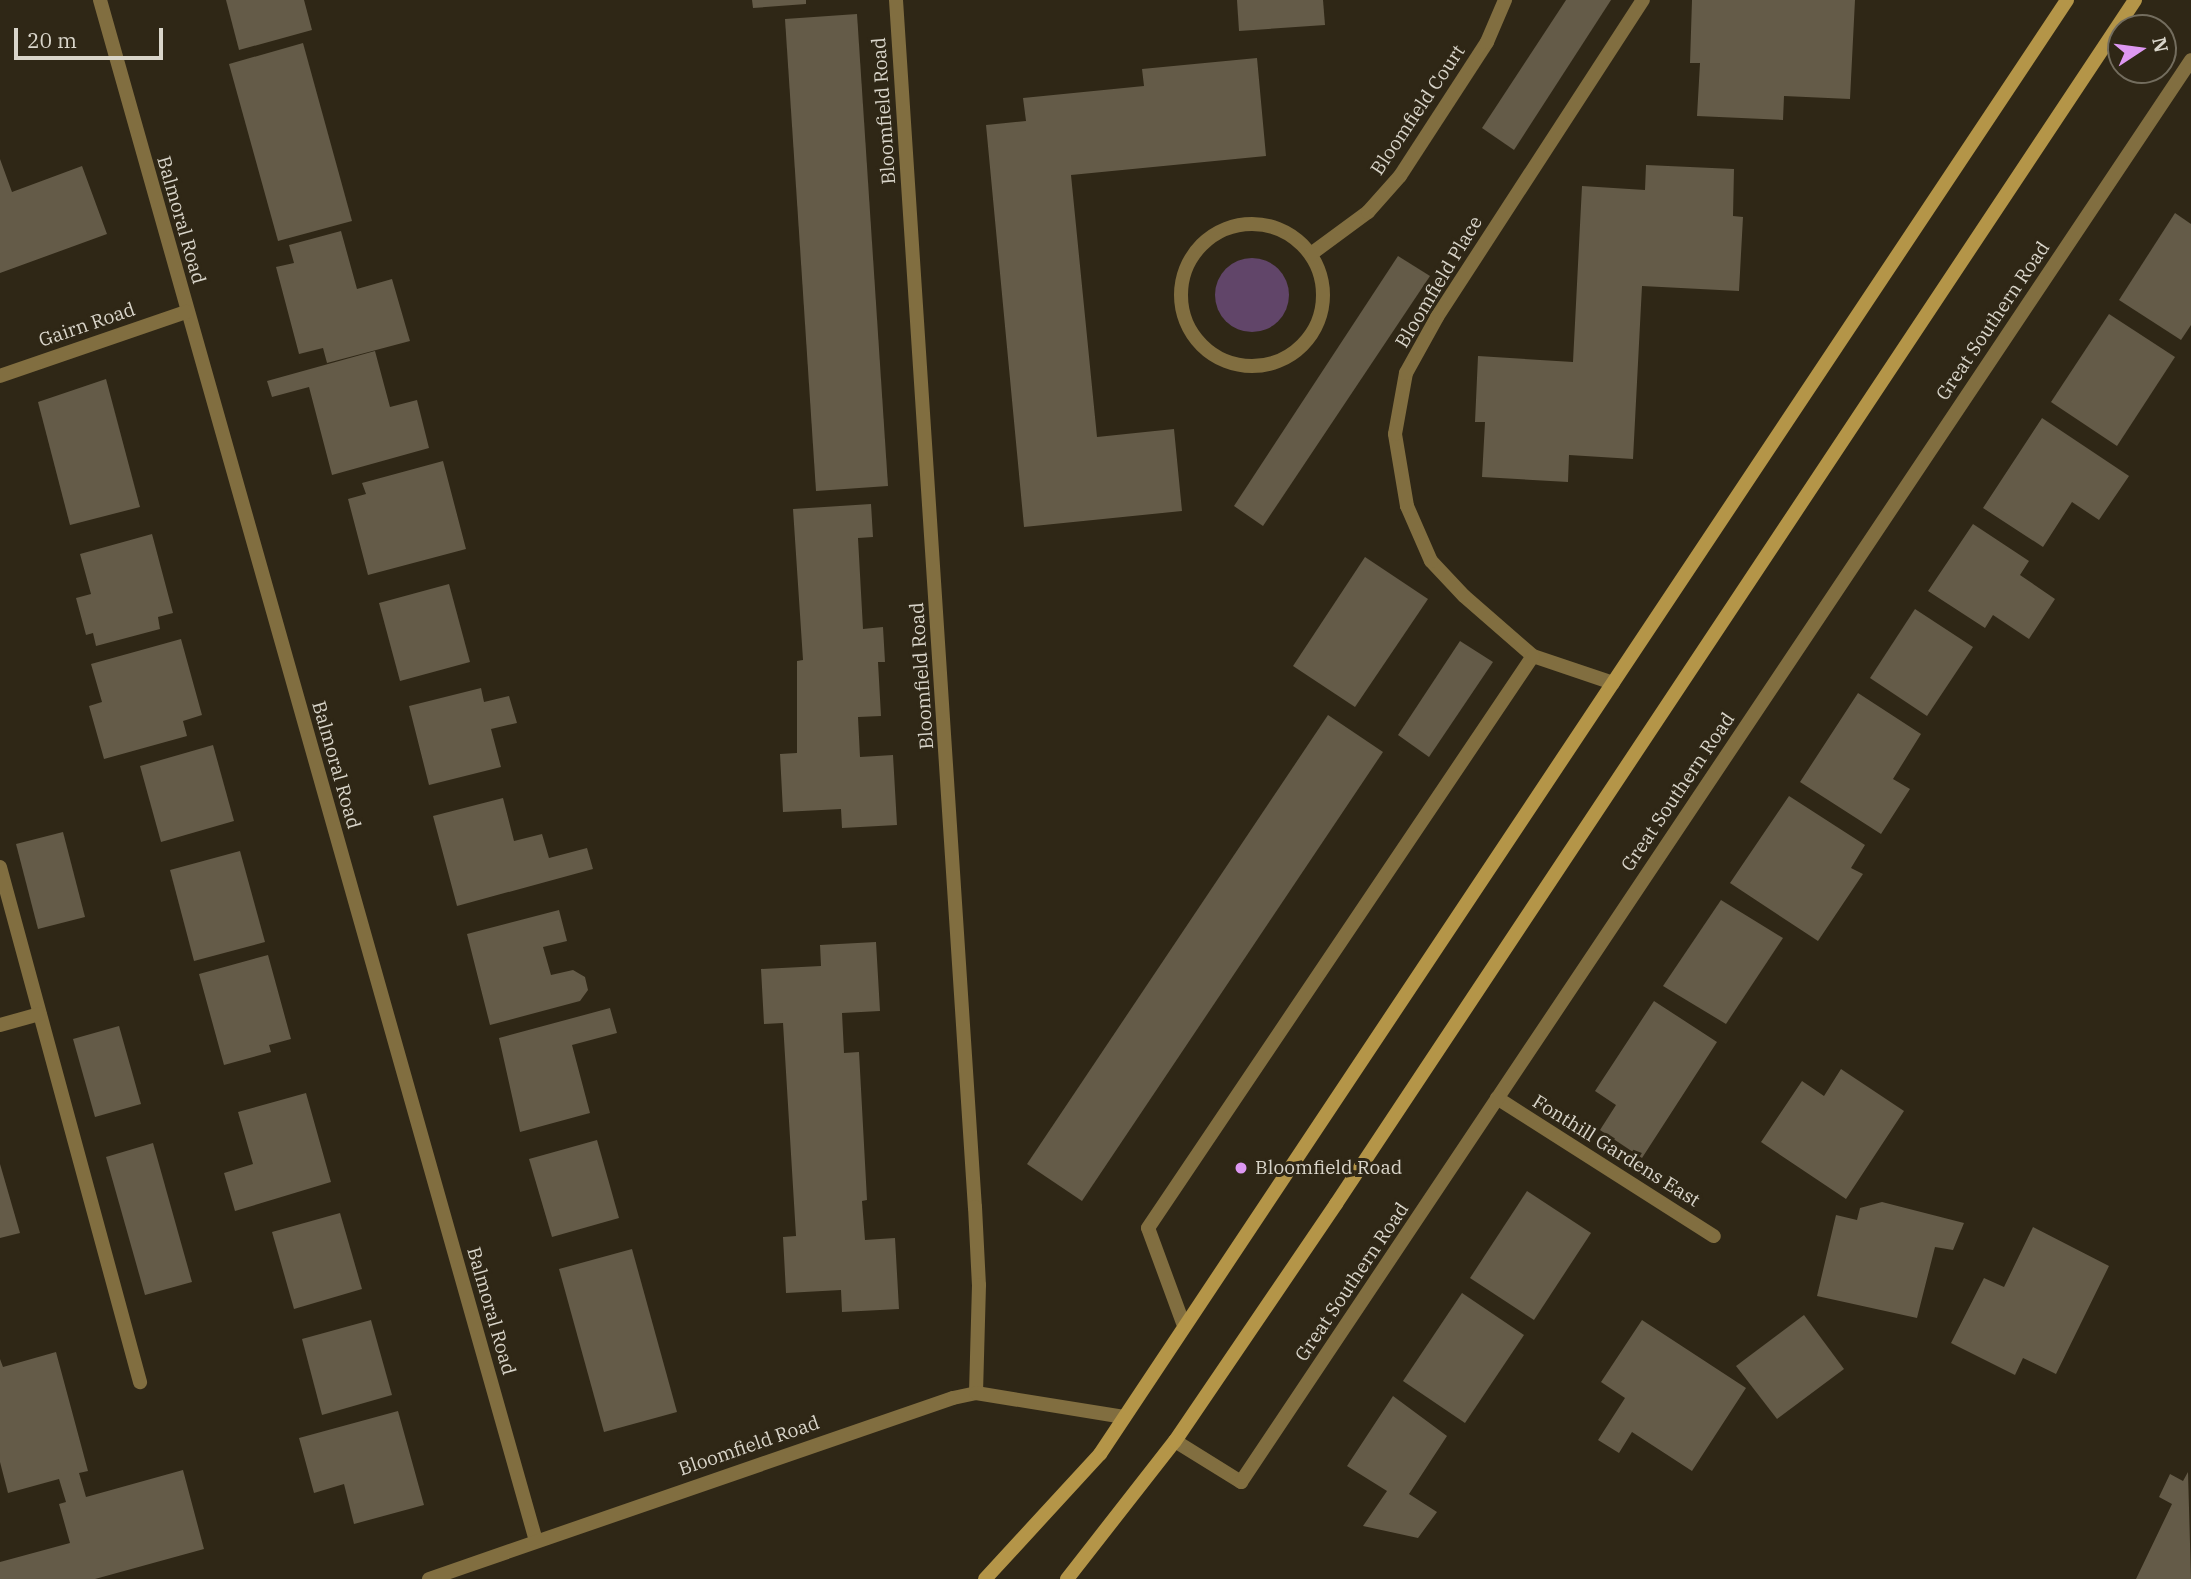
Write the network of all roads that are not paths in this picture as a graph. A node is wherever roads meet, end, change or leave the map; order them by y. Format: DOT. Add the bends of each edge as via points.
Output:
graph roads {
  1 [pos="100,0"];
  2 [pos="896,0"];
  3 [pos="1505,0"];
  4 [pos="1643,0"];
  5 [pos="2067,0"];
  6 [pos="2135,0"];
  7 [pos="2191,60"];
  8 [pos="1311,254"];
  9 [pos="186,312"];
  10 [pos="0,376"];
  11 [pos="1532,656"];
  12 [pos="1614,683"];
  13 [pos="0,867"];
  14 [pos="40,1014"];
  15 [pos="0,1025"];
  16 [pos="1497,1098"];
  17 [pos="1714,1236"];
  18 [pos="1183,1323"];
  19 [pos="139,1382"];
  20 [pos="976,1393"];
  21 [pos="1124,1417"];
  22 [pos="1175,1441"];
  23 [pos="536,1541"];
  24 [pos="429,1579"];
  25 [pos="985,1579"];
  26 [pos="1067,1579"];
  1 -- 9 [label="street, Balmoral Road"];
  2 -- 20 [label="street, Bloomfield Road" via="975,1208 979,1285"];
  3 -- 8 [label="street, Bloomfield Court" via="1487,42 1400,176 1368,212"];
  4 -- 11 [label="street, Bloomfield Place" via="1437,317 1406,373 1399,400 1397,467 1420,540 1431,561 1464,596"];
  5 -- 12 [label="main road"];
  6 -- 22 [label="main road"];
  7 -- 16 [label="street, Great Southern Road"];
  8 -- 8 [label="street" via="1321,277 1324,302 1318,326 1293,353 1258,367 1233,364 1210,353 1193,336 1182,313 1181,288 1187,264 1202,243 1222,229 1246,223 1272,225 1294,236"];
  9 -- 10 [label="street, Gairn Road"];
  9 -- 23 [label="street, Balmoral Road"];
  11 -- 12 [label="street, Bloomfield Place"];
  11 -- 18 [label="street" via="1148,1228"];
  12 -- 18 [label="main road" via="1295,1166"];
  13 -- 14 [label="street"];
  14 -- 15 [label="street"];
  14 -- 19 [label="street"];
  16 -- 17 [label="street, Fonthill Gardens East"];
  16 -- 22 [label="street, Great Southern Road" via="1241,1482"];
  18 -- 21 [label="main road"];
  20 -- 21 [label="street, Bloomfield Road"];
  20 -- 23 [label="street, Bloomfield Road" via="875,1422"];
  21 -- 25 [label="main road" via="1100,1454"];
  22 -- 26 [label="main road"];
  23 -- 24 [label="street, Bloomfield Road"];
}
